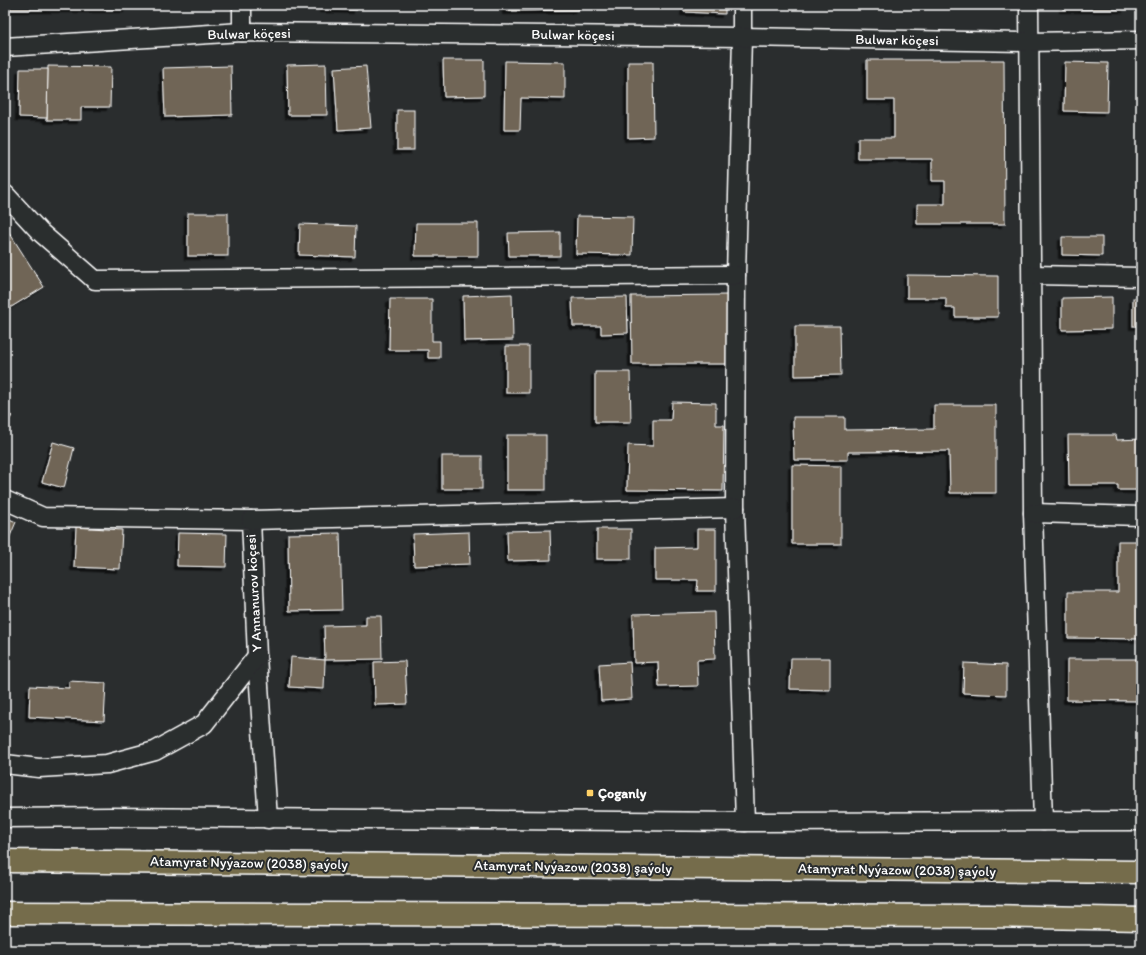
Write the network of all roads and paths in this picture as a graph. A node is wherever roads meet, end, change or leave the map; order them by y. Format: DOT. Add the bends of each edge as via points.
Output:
graph roads {
  1 [pos="242,5"];
  2 [pos="742,5"];
  3 [pos="1029,5"];
  4 [pos="242,32"];
  5 [pos="742,37"];
  6 [pos="1141,40"];
  7 [pos="1029,42"];
  8 [pos="5,47"];
  9 [pos="5,194"];
  10 [pos="736,275"];
  11 [pos="1032,275"];
  12 [pos="1141,277"];
  13 [pos="5,500"];
  14 [pos="735,508"];
  15 [pos="1033,513"];
  16 [pos="1141,516"];
  17 [pos="250,520"];
  18 [pos="257,656"];
  19 [pos="5,764"];
  20 [pos="5,818"];
  21 [pos="268,818"];
  22 [pos="1044,821"];
  23 [pos="1141,821"];
  24 [pos="745,822"];
  25 [pos="5,861"];
  26 [pos="1141,872"];
  27 [pos="5,913"];
  28 [pos="1141,919"];
  1 -- 4 [label="street"];
  2 -- 5 [label="street"];
  3 -- 7 [label="street"];
  4 -- 5 [label="street, Bulwar köçesi"];
  4 -- 8 [label="street, Bulwar köçesi"];
  5 -- 7 [label="street, Bulwar köçesi"];
  5 -- 10 [label="street"];
  6 -- 7 [label="street, Bulwar köçesi"];
  7 -- 11 [label="street"];
  9 -- 10 [label="street" via="40,232 95,280"];
  10 -- 14 [label="street"];
  11 -- 12 [label="street"];
  11 -- 15 [label="street"];
  13 -- 17 [label="street, Y Annanurov köçesi" via="43,517"];
  14 -- 17 [label="street"];
  14 -- 24 [label="street"];
  15 -- 16 [label="street"];
  15 -- 22 [label="street"];
  17 -- 18 [label="street, Y Annanurov köçesi"];
  18 -- 19 [label="street" via="204,724 155,750 107,764 39,768"];
  18 -- 21 [label="street, Y Annanurov köçesi"];
  20 -- 21 [label="street"];
  21 -- 24 [label="street"];
  22 -- 23 [label="street"];
  22 -- 24 [label="street"];
  25 -- 26 [label="main road, Atamyrat Nyýazow (2038) şaýoly"];
  27 -- 28 [label="main road" via="983,916"];
}
